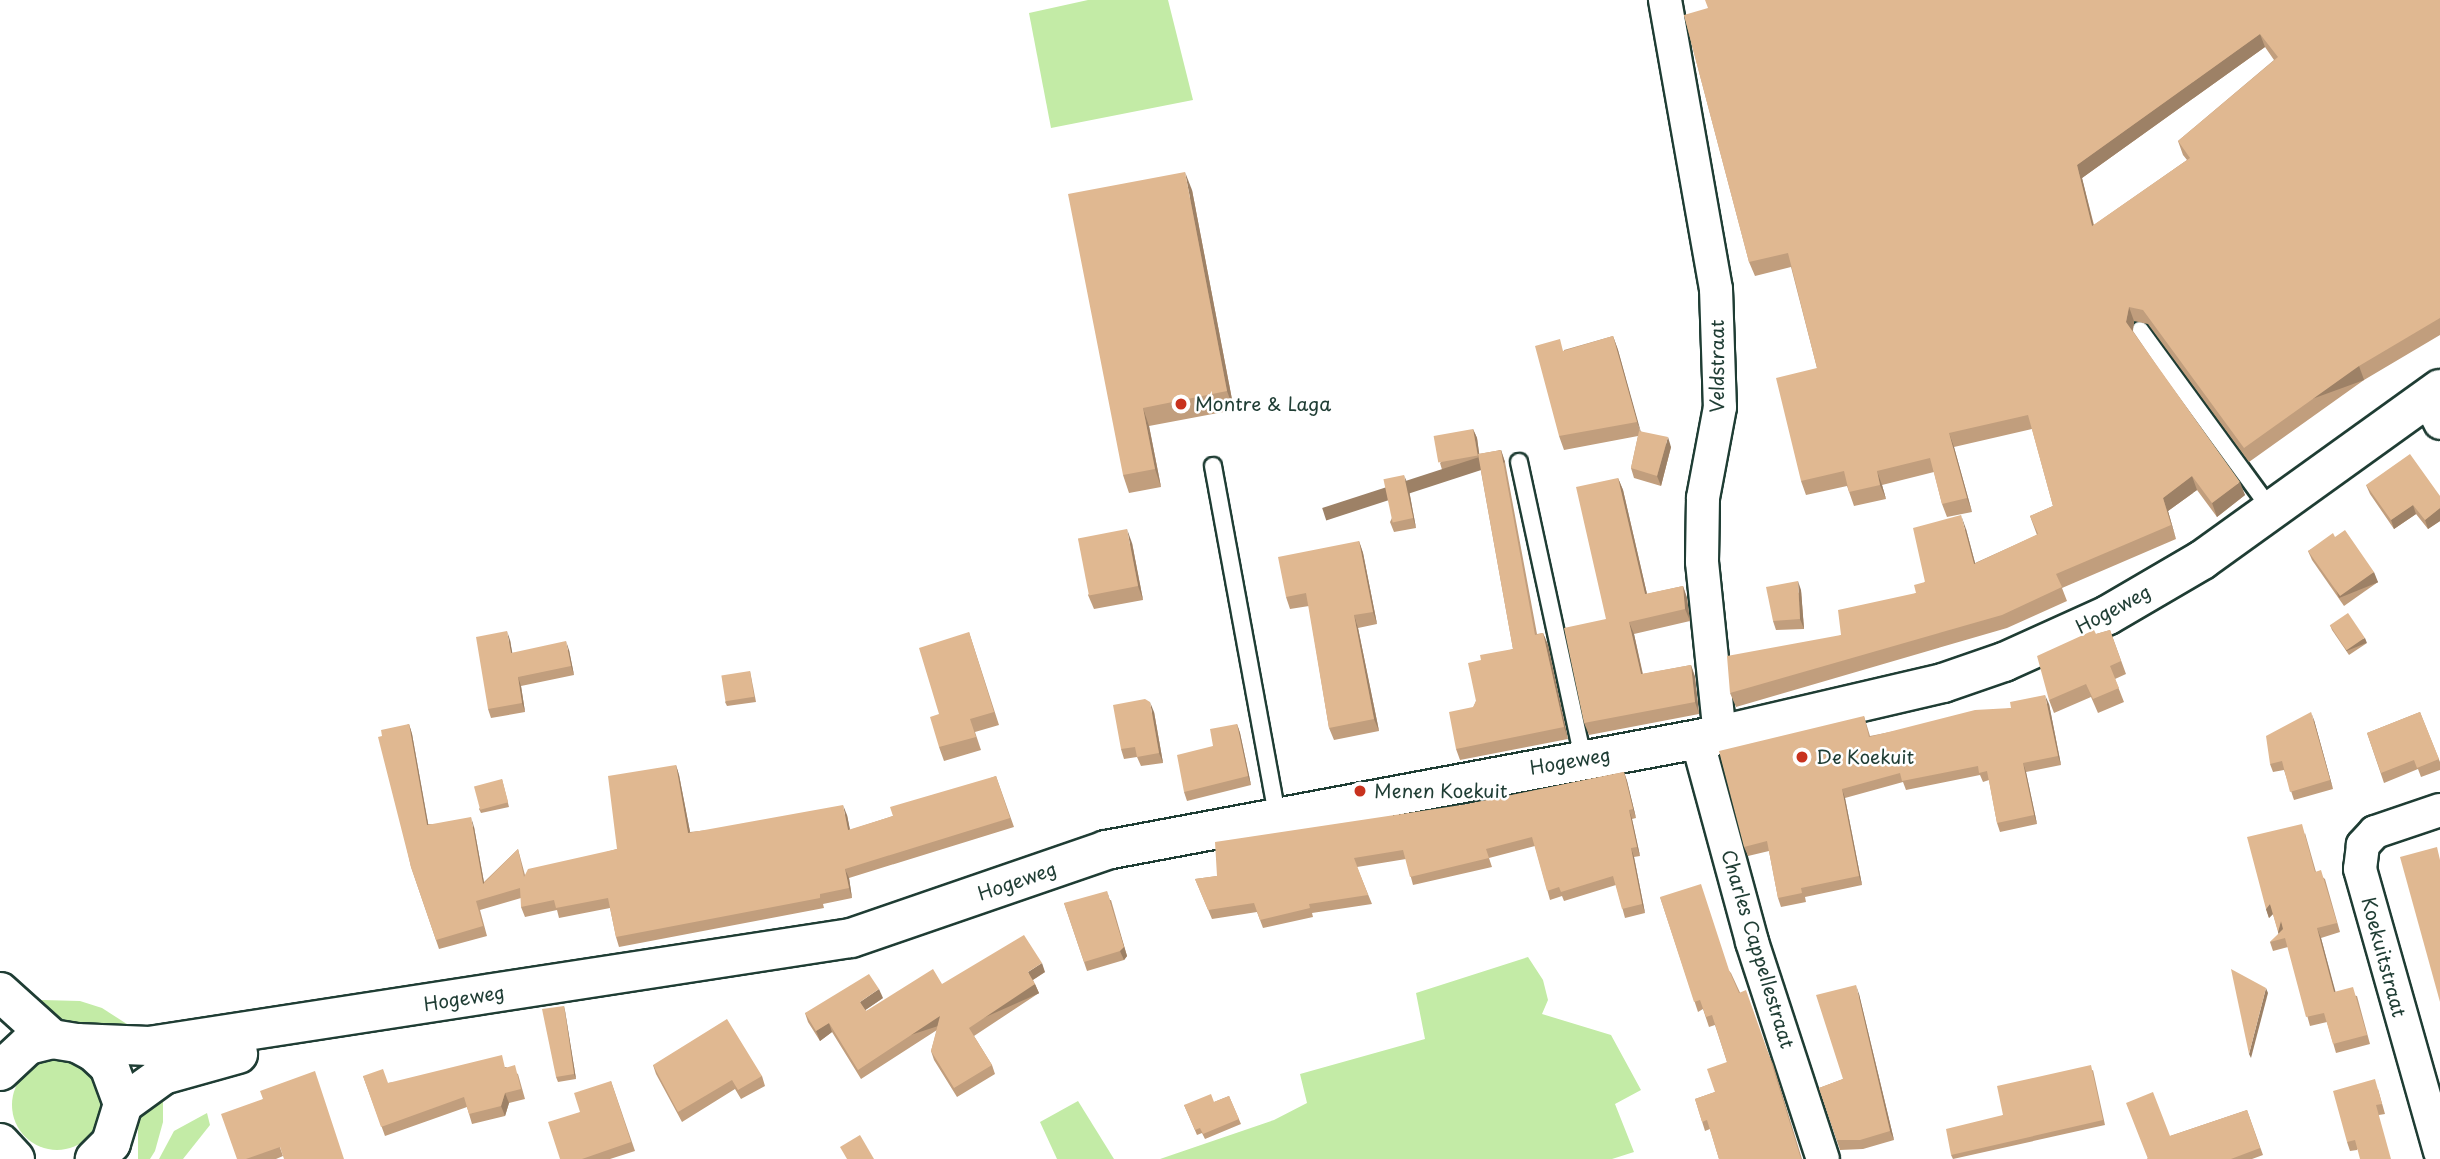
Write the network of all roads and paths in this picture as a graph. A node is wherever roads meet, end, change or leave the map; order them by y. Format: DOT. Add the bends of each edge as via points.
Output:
graph roads {
  1 [pos="1665,0"];
  2 [pos="2140,330"];
  3 [pos="2436,403"];
  4 [pos="1519,462"];
  5 [pos="1213,466"];
  6 [pos="2270,508"];
  7 [pos="1708,737"];
  8 [pos="1583,759"];
  9 [pos="2440,810"];
  10 [pos="1277,815"];
  11 [pos="0,992"];
  12 [pos="385,1011"];
  13 [pos="64,1041"];
  14 [pos="0,1071"];
  15 [pos="122,1109"];
  16 [pos="0,1143"];
  17 [pos="2440,1152"];
  18 [pos="15,1159"];
  19 [pos="94,1159"];
  20 [pos="129,1159"];
  21 [pos="1824,1159"];
  1 -- 7 [label="street, Veldstraat" via="1716,289 1720,407 1703,498"];
  2 -- 6 [label="lane"];
  3 -- 6 [label="street, Hogeweg"];
  4 -- 8 [label="lane"];
  5 -- 10 [label="lane"];
  6 -- 7 [label="street, Hogeweg" via="2202,560 2108,615 2004,662 1908,692"];
  7 -- 8 [label="street, Hogeweg"];
  7 -- 21 [label="street, Charles Cappellestraat" via="1752,942"];
  8 -- 10 [label="street, Hogeweg"];
  9 -- 17 [label="street, Koekuitstraat" via="2375,832 2363,845 2360,869"];
  10 -- 12 [label="street, Hogeweg" via="1106,850 851,938"];
  11 -- 13 [label="street"];
  12 -- 13 [label="street, Hogeweg" via="149,1046"];
  12 -- 15 [label="street, Hogeweg" via="163,1075"];
  13 -- 14 [label="street" via="28,1045"];
  13 -- 15 [label="street" via="109,1066"];
  15 -- 19 [label="street" via="111,1143"];
  15 -- 20 [label="street"];
  16 -- 18 [label="street"];
}
